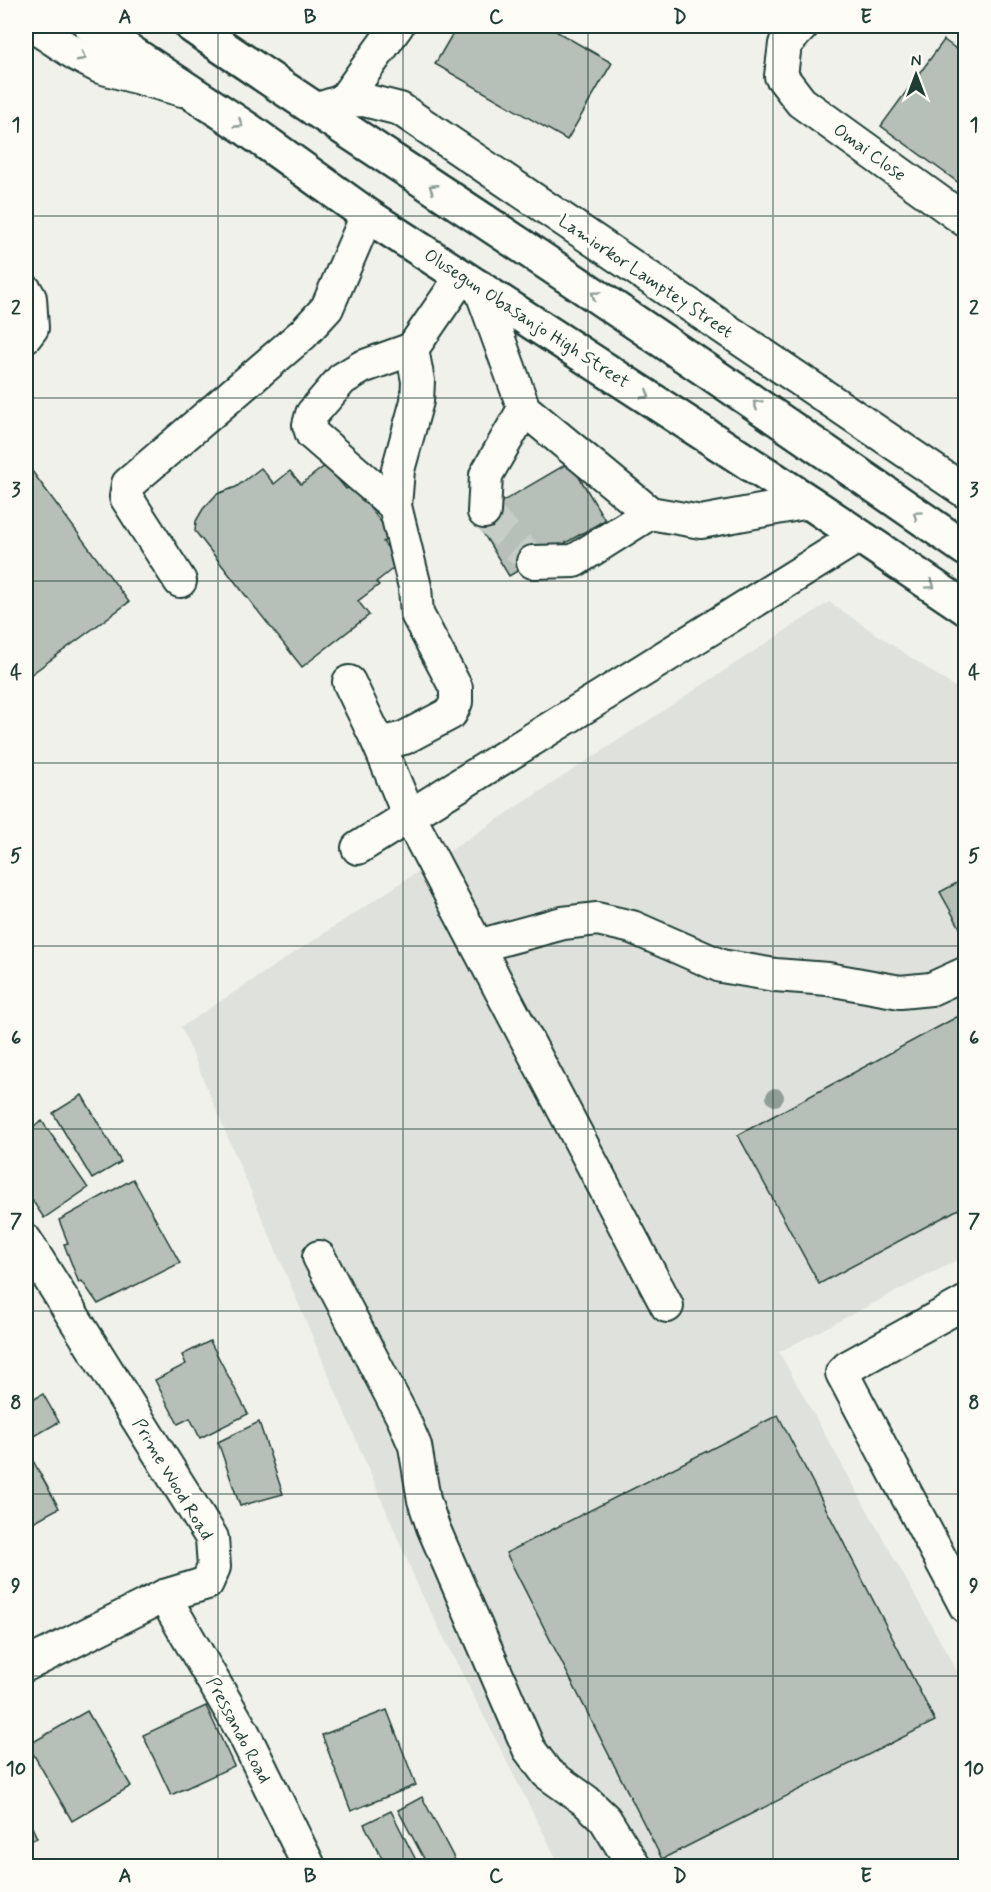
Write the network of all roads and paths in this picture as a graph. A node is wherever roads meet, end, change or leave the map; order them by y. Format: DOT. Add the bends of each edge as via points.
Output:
graph roads {
  1 [pos="33,26"];
  2 [pos="91,26"];
  3 [pos="192,26"];
  4 [pos="397,26"];
  5 [pos="802,26"];
  6 [pos="190,92"];
  7 [pos="329,106"];
  8 [pos="368,215"];
  9 [pos="966,220"];
  10 [pos="471,281"];
  11 [pos="26,291"];
  12 [pos="26,336"];
  13 [pos="412,349"];
  14 [pos="524,409"];
  15 [pos="966,492"];
  16 [pos="809,502"];
  17 [pos="395,506"];
  18 [pos="484,512"];
  19 [pos="650,513"];
  20 [pos="859,536"];
  21 [pos="966,549"];
  22 [pos="533,562"];
  23 [pos="180,581"];
  24 [pos="966,608"];
  25 [pos="349,682"];
  26 [pos="379,744"];
  27 [pos="409,816"];
  28 [pos="358,848"];
  29 [pos="478,946"];
  30 [pos="966,973"];
  31 [pos="26,1240"];
  32 [pos="319,1257"];
  33 [pos="966,1302"];
  34 [pos="667,1306"];
  35 [pos="164,1596"];
  36 [pos="966,1607"];
  37 [pos="26,1665"];
  38 [pos="309,1866"];
  39 [pos="634,1866"];
  1 -- 6 [label="street, one-way" via="100,67"];
  2 -- 6 [label="main road, Olusegun Obasanjo High Street"];
  3 -- 7 [label="main road"];
  4 -- 7 [label="street"];
  5 -- 9 [label="street, Omai Close" via="785,44 781,76 801,102"];
  6 -- 8 [label="main road, Olusegun Obasanjo High Street, one-way"];
  7 -- 15 [label="street, Lamiorkor Lamptey Street" via="364,100 400,110"];
  21 -- 7 [label="main road, one-way"];
  8 -- 10 [label="main road, Olusegun Obasanjo High Street"];
  8 -- 23 [label="street" via="327,308 303,334 128,484 126,496"];
  10 -- 13 [label="street"];
  10 -- 14 [label="street"];
  10 -- 16 [label="main road, Olusegun Obasanjo High Street, one-way"];
  11 -- 12 [label="street" via="32,328"];
  13 -- 17 [label="street" via="417,401 398,470"];
  13 -- 17 [label="street" via="362,367 342,379 312,414 309,425 312,434"];
  14 -- 18 [label="street" via="486,475"];
  14 -- 19 [label="street"];
  16 -- 19 [label="street" via="701,522"];
  16 -- 20 [label="main road, Olusegun Obasanjo High Street"];
  17 -- 26 [label="street" via="415,587 417,614 456,688 456,702 450,713 404,738"];
  19 -- 22 [label="street" via="574,561"];
  20 -- 24 [label="main road, Olusegun Obasanjo High Street, one-way"];
  20 -- 27 [label="street"];
  25 -- 26 [label="street"];
  26 -- 27 [label="street"];
  27 -- 28 [label="street"];
  27 -- 29 [label="street"];
  29 -- 30 [label="street" via="562,923 597,919 632,927 721,966 775,975 828,979 900,992 932,989"];
  29 -- 34 [label="street"];
  31 -- 35 [label="street, Prime Wood Road" via="212,1538 214,1567 207,1583"];
  32 -- 39 [label="street" via="415,1446 433,1527 529,1749 547,1773 605,1819"];
  33 -- 36 [label="street" via="848,1366 842,1373"];
  35 -- 37 [label="street, Prime Wood Road"];
  35 -- 38 [label="street, Pressando Road" via="244,1734"];
}
